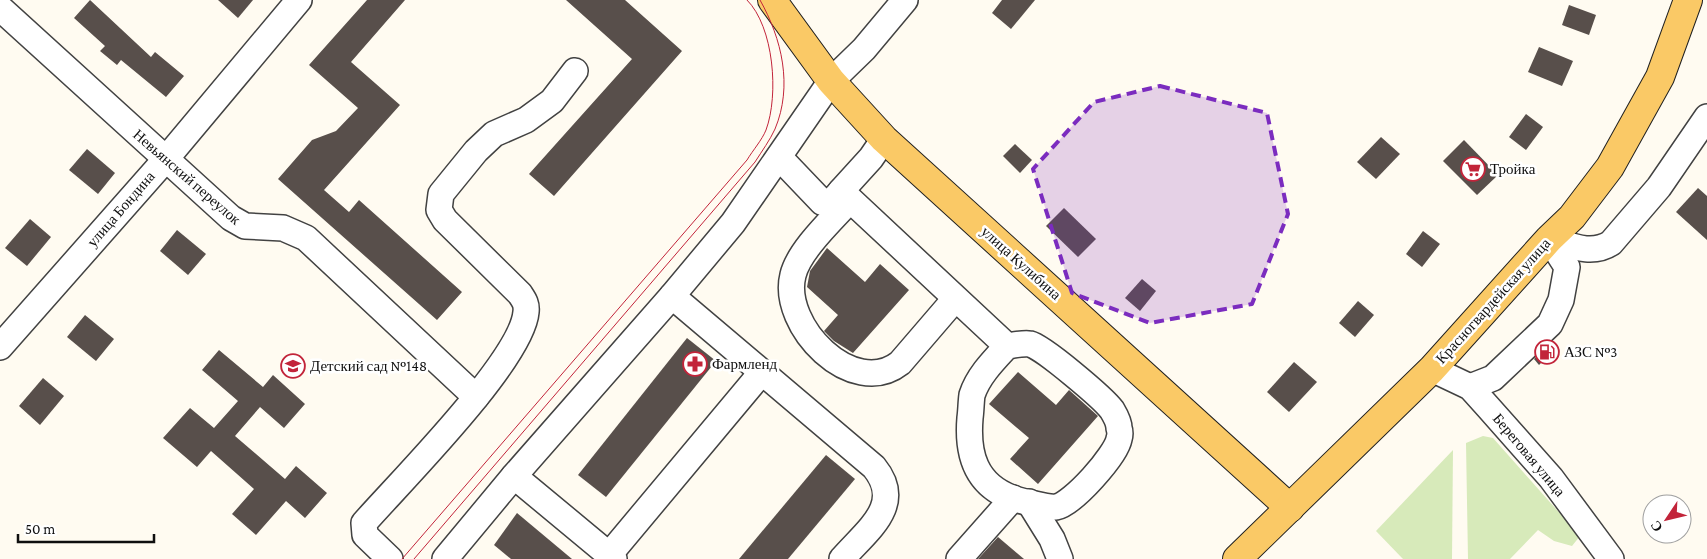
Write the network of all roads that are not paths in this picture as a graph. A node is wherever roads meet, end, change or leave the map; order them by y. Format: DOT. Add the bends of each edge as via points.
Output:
graph roads {
  1 [pos="298,0"];
  2 [pos="772,0"];
  3 [pos="905,0"];
  4 [pos="1688,0"];
  5 [pos="2,12"];
  6 [pos="576,71"];
  7 [pos="830,80"];
  8 [pos="1707,117"];
  9 [pos="884,139"];
  10 [pos="779,157"];
  11 [pos="165,160"];
  12 [pos="846,195"];
  13 [pos="1549,239"];
  14 [pos="672,296"];
  15 [pos="955,298"];
  16 [pos="1007,346"];
  17 [pos="0,347"];
  18 [pos="1432,369"];
  19 [pos="762,372"];
  20 [pos="1470,387"];
  21 [pos="476,397"];
  22 [pos="514,476"];
  23 [pos="1021,500"];
  24 [pos="1290,508"];
  25 [pos="611,557"];
  26 [pos="390,559"];
  27 [pos="445,559"];
  28 [pos="842,559"];
  29 [pos="959,559"];
  30 [pos="1060,559"];
  31 [pos="1237,559"];
  32 [pos="1611,559"];
  1 -- 11 [label="street, улица Бондина"];
  2 -- 7 [label="main road, улица Кулибина"];
  3 -- 7 [label="street" via="864,49"];
  4 -- 13 [label="main road, Красногвардейская улица" via="1660,77 1610,167 1572,218"];
  5 -- 11 [label="street, Невьянский переулок"];
  6 -- 21 [label="street" via="552,101 526,120 494,134 441,194 439,210 445,220 526,303 526,313 512,344"];
  7 -- 9 [label="main road, улица Кулибина"];
  7 -- 10 [label="street"];
  8 -- 13 [label="street" via="1659,187 1612,244 1586,250"];
  9 -- 12 [label="street"];
  9 -- 24 [label="main road, улица Кулибина"];
  10 -- 12 [label="street" via="822,202"];
  10 -- 14 [label="street" via="733,223"];
  11 -- 17 [label="street, улица Бондина"];
  11 -- 21 [label="street, Невьянский переулок" via="237,223 283,228 306,238"];
  12 -- 15 [label="street"];
  12 -- 15 [label="street" via="793,273 790,292 797,317 811,341 845,366 872,373 889,372"];
  13 -- 18 [label="main road, Красногвардейская улица"];
  13 -- 20 [label="street" via="1567,267 1561,300 1550,324 1493,378"];
  14 -- 19 [label="street"];
  14 -- 22 [label="street"];
  15 -- 16 [label="street"];
  16 -- 23 [label="street" via="986,369 972,395 968,433 970,452 987,484"];
  16 -- 23 [label="street" via="1031,344 1044,351 1103,400 1120,426 1115,448 1076,496 1055,508"];
  18 -- 20 [label="street, Береговая улица"];
  18 -- 24 [label="main road, Красногвардейская улица"];
  19 -- 25 [label="street"];
  19 -- 28 [label="street" via="874,467 886,486 888,497 882,514"];
  20 -- 32 [label="street, Береговая улица" via="1551,478"];
  21 -- 26 [label="street" via="364,523 365,535"];
  22 -- 25 [label="street"];
  22 -- 27 [label="street"];
  23 -- 29 [label="street"];
  23 -- 30 [label="street" via="1052,539"];
  24 -- 31 [label="main road, Красногвардейская улица"];
}
